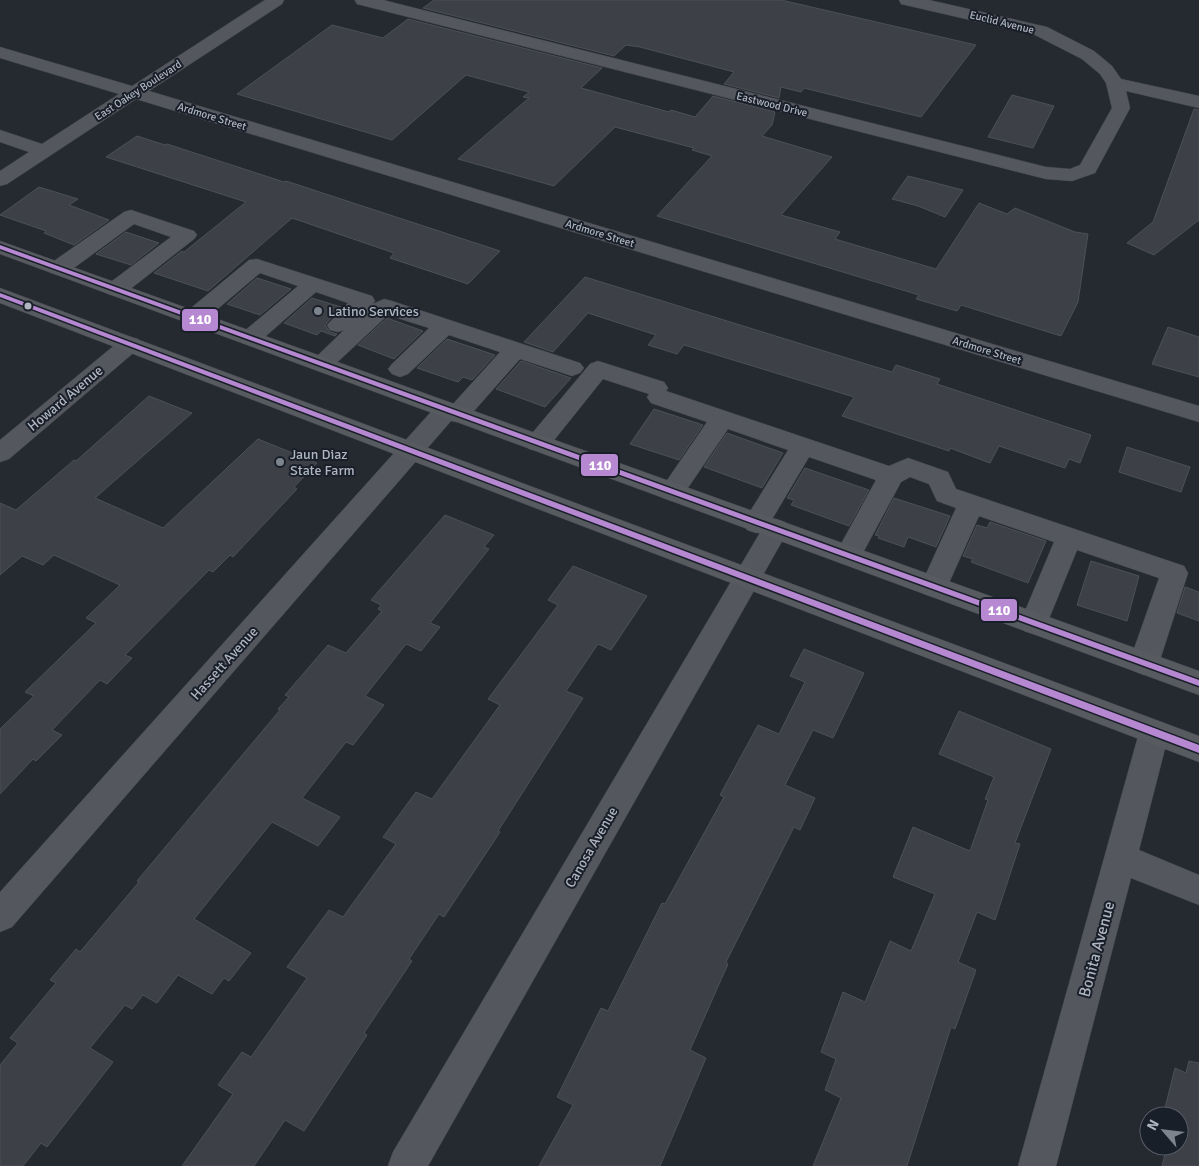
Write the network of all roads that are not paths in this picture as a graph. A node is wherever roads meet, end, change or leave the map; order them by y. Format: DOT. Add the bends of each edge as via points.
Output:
graph roads {
  1 [pos="276,0"];
  2 [pos="363,0"];
  3 [pos="907,0"];
  4 [pos="0,52"];
  5 [pos="1115,83"];
  6 [pos="134,93"];
  7 [pos="1199,102"];
  8 [pos="0,136"];
  9 [pos="44,151"];
  10 [pos="0,180"];
  11 [pos="0,247"];
  12 [pos="59,268"];
  13 [pos="312,284"];
  14 [pos="116,289"];
  15 [pos="0,295"];
  16 [pos="193,318"];
  17 [pos="445,326"];
  18 [pos="250,338"];
  19 [pos="130,344"];
  20 [pos="516,349"];
  21 [pos="313,361"];
  22 [pos="572,368"];
  23 [pos="400,369"];
  24 [pos="452,412"];
  25 [pos="1199,414"];
  26 [pos="722,419"];
  27 [pos="538,443"];
  28 [pos="803,446"];
  29 [pos="412,451"];
  30 [pos="0,453"];
  31 [pos="891,476"];
  32 [pos="672,492"];
  33 [pos="972,504"];
  34 [pos="766,526"];
  35 [pos="1068,537"];
  36 [pos="848,556"];
  37 [pos="746,578"];
  38 [pos="934,587"];
  39 [pos="1034,623"];
  40 [pos="1144,663"];
  41 [pos="1199,683"];
  42 [pos="1154,733"];
  43 [pos="1199,749"];
  44 [pos="1121,858"];
  45 [pos="1199,890"];
  46 [pos="0,916"];
  47 [pos="407,1166"];
  48 [pos="1037,1166"];
  1 -- 6 [label="street, East Oakey Boulevard"];
  2 -- 5 [label="street, Eastwood Drive" via="1046,173 1072,175 1088,169 1121,108"];
  3 -- 5 [label="street, Euclid Avenue" via="1041,31 1088,55 1106,70"];
  4 -- 6 [label="street, Ardmore Street"];
  5 -- 7 [label="street"];
  6 -- 9 [label="street, East Oakey Boulevard"];
  6 -- 25 [label="street, Ardmore Street"];
  8 -- 9 [label="street"];
  9 -- 10 [label="street, East Oakey Boulevard"];
  11 -- 12 [label="main road"];
  12 -- 14 [label="main road"];
  12 -- 14 [label="street" via="131,216 187,235"];
  13 -- 16 [label="street" via="256,264"];
  13 -- 18 [label="street"];
  13 -- 21 [label="street" via="364,301"];
  14 -- 16 [label="main road"];
  15 -- 19 [label="main road"];
  16 -- 18 [label="main road"];
  17 -- 20 [label="street"];
  17 -- 21 [label="street" via="384,306"];
  17 -- 23 [label="street"];
  18 -- 21 [label="main road"];
  19 -- 29 [label="main road"];
  19 -- 30 [label="street, Howard Avenue"];
  20 -- 22 [label="street"];
  20 -- 24 [label="street, Hassett Avenue"];
  21 -- 24 [label="main road"];
  24 -- 27 [label="main road"];
  24 -- 29 [label="street, Hassett Avenue"];
  26 -- 27 [label="street" via="598,369"];
  26 -- 28 [label="street"];
  26 -- 32 [label="street"];
  27 -- 32 [label="main road"];
  28 -- 31 [label="street"];
  28 -- 34 [label="street, Canosa Avenue"];
  29 -- 37 [label="main road"];
  29 -- 46 [label="street, Hassett Avenue"];
  31 -- 33 [label="street" via="908,466 939,478 946,495"];
  31 -- 36 [label="street"];
  32 -- 34 [label="main road"];
  33 -- 35 [label="street"];
  33 -- 38 [label="street"];
  34 -- 36 [label="main road"];
  34 -- 37 [label="street, Canosa Avenue"];
  35 -- 39 [label="street"];
  35 -- 40 [label="street" via="1174,573"];
  36 -- 38 [label="main road"];
  37 -- 42 [label="main road"];
  37 -- 47 [label="street, Canosa Avenue"];
  38 -- 39 [label="main road"];
  39 -- 40 [label="main road"];
  40 -- 41 [label="main road"];
  42 -- 43 [label="main road"];
  42 -- 44 [label="street, Bonita Avenue"];
  44 -- 45 [label="street"];
  44 -- 48 [label="street, Bonita Avenue"];
}
